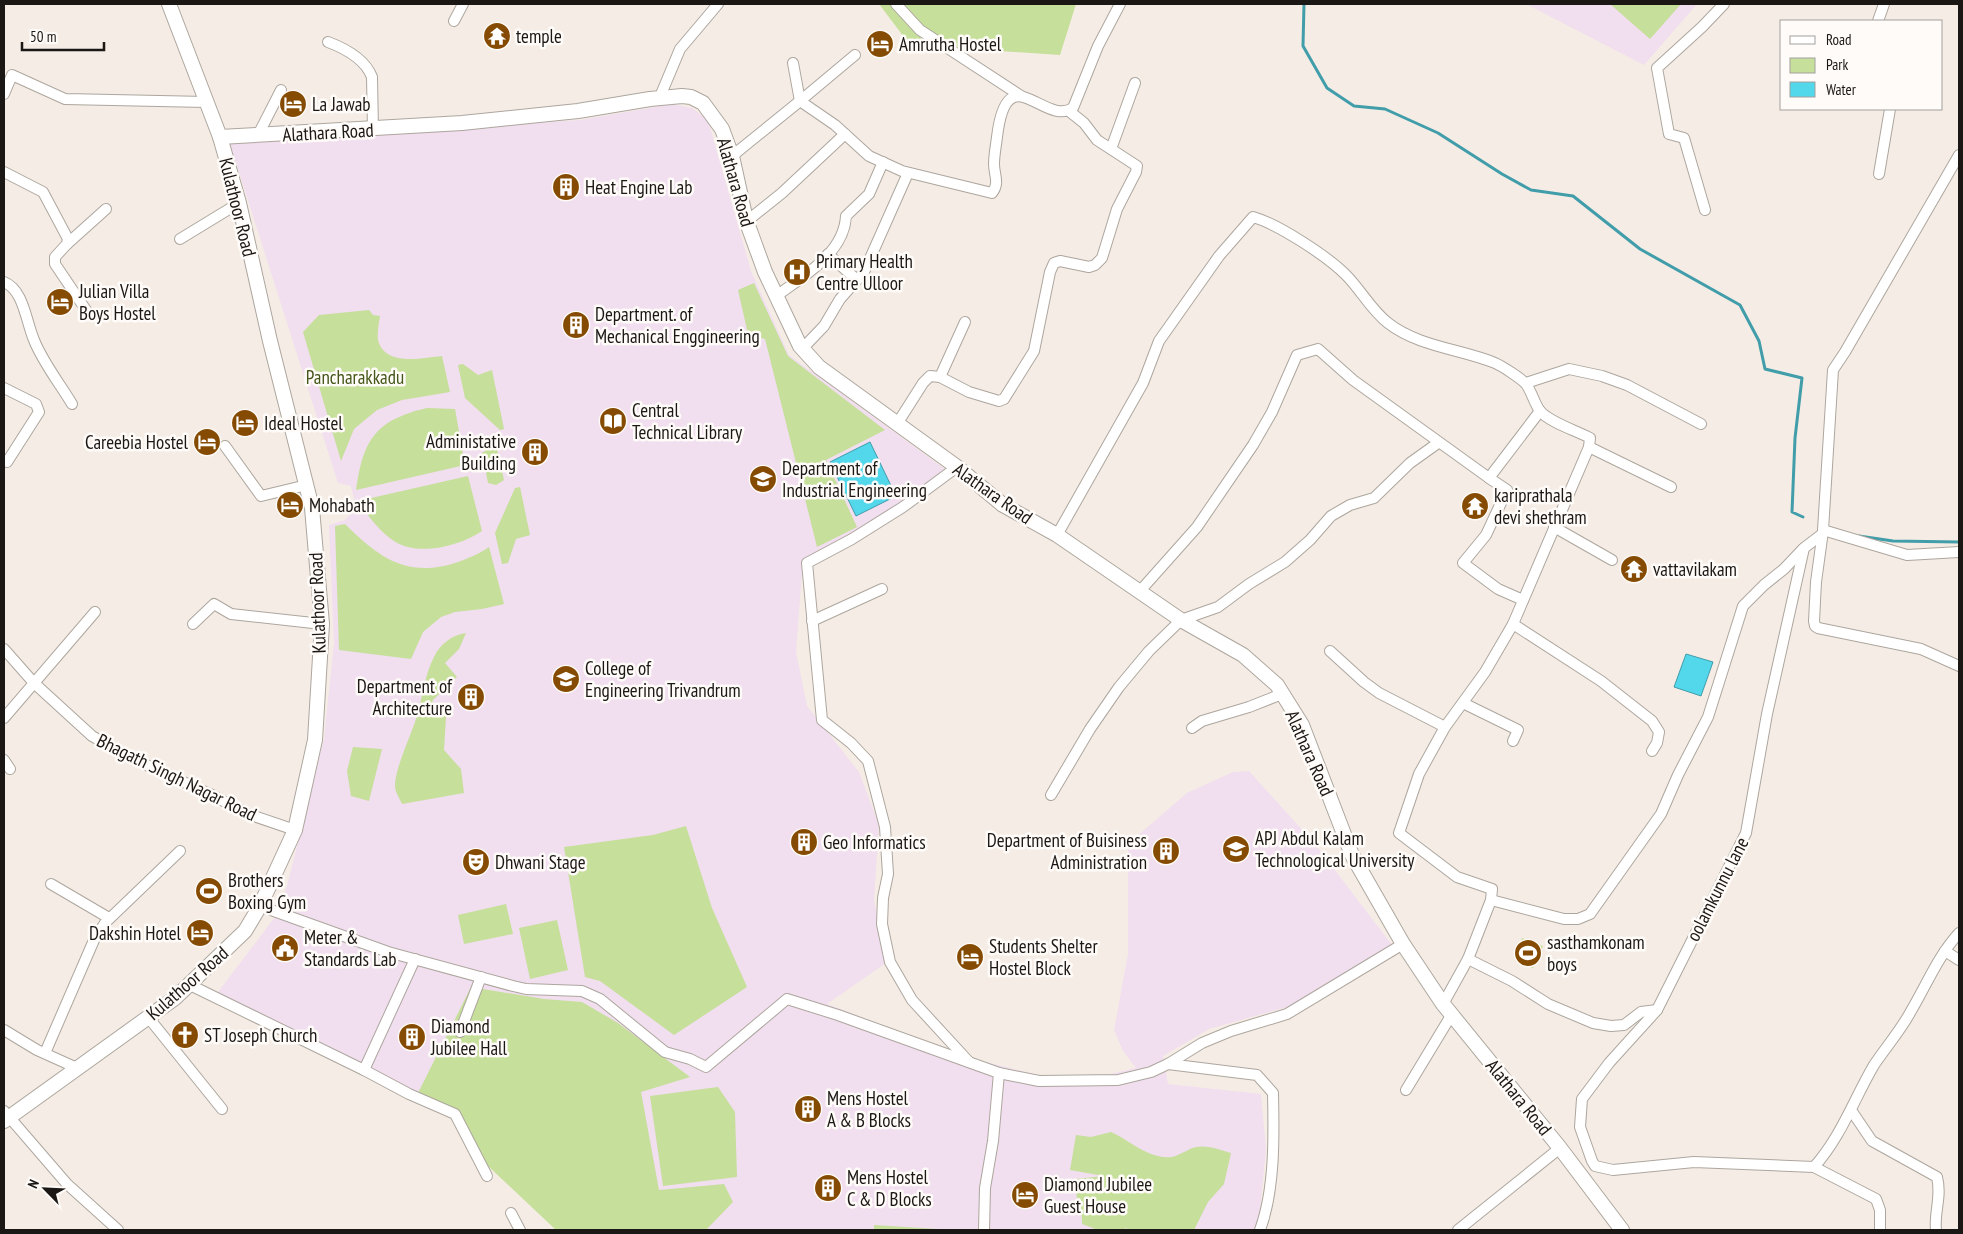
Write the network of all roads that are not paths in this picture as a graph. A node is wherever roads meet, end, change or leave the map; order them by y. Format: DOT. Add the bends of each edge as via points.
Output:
graph roads {
  1 [pos="169,4"];
  2 [pos="462,4"];
  3 [pos="718,4"];
  4 [pos="896,4"];
  5 [pos="1120,4"];
  6 [pos="1724,4"];
  7 [pos="1884,4"];
  8 [pos="1878,20"];
  9 [pos="454,21"];
  10 [pos="328,42"];
  11 [pos="855,55"];
  12 [pos="793,64"];
  13 [pos="8,73"];
  14 [pos="1135,83"];
  15 [pos="281,90"];
  16 [pos="4,94"];
  17 [pos="1021,96"];
  18 [pos="659,98"];
  19 [pos="800,101"];
  20 [pos="206,102"];
  21 [pos="1890,110"];
  22 [pos="1069,111"];
  23 [pos="373,130"];
  24 [pos="845,134"];
  25 [pos="258,135"];
  26 [pos="220,137"];
  27 [pos="1111,149"];
  28 [pos="1959,155"];
  29 [pos="732,156"];
  30 [pos="883,162"];
  31 [pos="4,172"];
  32 [pos="908,173"];
  33 [pos="1879,174"];
  34 [pos="239,204"];
  35 [pos="106,209"];
  36 [pos="1705,210"];
  37 [pos="747,221"];
  38 [pos="180,239"];
  39 [pos="67,244"];
  40 [pos="828,254"];
  41 [pos="857,280"];
  42 [pos="4,282"];
  43 [pos="776,297"];
  44 [pos="88,313"];
  45 [pos="965,322"];
  46 [pos="802,348"];
  47 [pos="940,377"];
  48 [pos="1526,383"];
  49 [pos="4,388"];
  50 [pos="72,404"];
  51 [pos="1540,411"];
  52 [pos="897,424"];
  53 [pos="1701,424"];
  54 [pos="1438,442"];
  55 [pos="225,446"];
  56 [pos="1589,447"];
  57 [pos="7,462"];
  58 [pos="958,468"];
  59 [pos="1489,478"];
  60 [pos="307,485"];
  61 [pos="1671,487"];
  62 [pos="1554,527"];
  63 [pos="1822,532"];
  64 [pos="1056,535"];
  65 [pos="1804,548"];
  66 [pos="1959,552"];
  67 [pos="1612,560"];
  68 [pos="882,589"];
  69 [pos="1140,591"];
  70 [pos="1523,600"];
  71 [pos="95,612"];
  72 [pos="1181,620"];
  73 [pos="812,621"];
  74 [pos="193,624"];
  75 [pos="322,624"];
  76 [pos="1513,624"];
  77 [pos="4,649"];
  78 [pos="1330,651"];
  79 [pos="1959,666"];
  80 [pos="34,683"];
  81 [pos="1282,694"];
  82 [pos="1463,702"];
  83 [pos="4,718"];
  84 [pos="1445,727"];
  85 [pos="1192,728"];
  86 [pos="1513,741"];
  87 [pos="1652,751"];
  88 [pos="1051,795"];
  89 [pos="295,830"];
  90 [pos="180,850"];
  91 [pos="51,884"];
  92 [pos="1492,900"];
  93 [pos="260,906"];
  94 [pos="109,918"];
  95 [pos="1959,933"];
  96 [pos="1403,944"];
  97 [pos="1944,951"];
  98 [pos="1468,958"];
  99 [pos="415,959"];
  100 [pos="1959,960"];
  101 [pos="481,978"];
  102 [pos="188,984"];
  103 [pos="1447,1009"];
  104 [pos="1657,1010"];
  105 [pos="148,1017"];
  106 [pos="4,1030"];
  107 [pos="460,1032"];
  108 [pos="45,1053"];
  109 [pos="971,1064"];
  110 [pos="1168,1064"];
  111 [pos="77,1068"];
  112 [pos="364,1070"];
  113 [pos="999,1074"];
  114 [pos="1406,1090"];
  115 [pos="222,1109"];
  116 [pos="1851,1110"];
  117 [pos="6,1116"];
  118 [pos="1560,1148"];
  119 [pos="1814,1167"];
  120 [pos="487,1176"];
  121 [pos="511,1213"];
  122 [pos="118,1230"];
  123 [pos="520,1230"];
  124 [pos="984,1230"];
  125 [pos="1260,1230"];
  126 [pos="1458,1230"];
  127 [pos="1622,1230"];
  128 [pos="1880,1230"];
  129 [pos="1936,1230"];
  1 -- 20 [label="street, Kulathoor Road"];
  2 -- 9 [label="street"];
  3 -- 18 [label="street" via="680,49"];
  4 -- 17 [label="street" via="920,30"];
  5 -- 22 [label="street" via="1098,46 1077,103"];
  6 -- 36 [label="street" via="1657,68 1670,134 1684,138"];
  7 -- 8 [label="street"];
  10 -- 23 [label="street" via="358,58 368,68 372,77"];
  11 -- 19 [label="street"];
  12 -- 19 [label="street"];
  13 -- 16 [label="street"];
  13 -- 20 [label="street" via="65,99"];
  14 -- 27 [label="street"];
  15 -- 25 [label="street"];
  17 -- 22 [label="street" via="1053,109"];
  17 -- 32 [label="street" via="1012,99 1004,109 994,166 997,181 992,193"];
  18 -- 23 [label="street, Alathara Road" via="578,111"];
  18 -- 29 [label="street, Alathara Road" via="682,96 703,103 722,129"];
  19 -- 24 [label="street"];
  19 -- 29 [label="street"];
  20 -- 26 [label="street, Kulathoor Road"];
  21 -- 33 [label="street"];
  22 -- 27 [label="street" via="1097,140"];
  23 -- 25 [label="street, Alathara Road"];
  24 -- 30 [label="street" via="869,156"];
  24 -- 37 [label="street" via="782,194"];
  25 -- 26 [label="street, Alathara Road"];
  26 -- 34 [label="street, Kulathoor Road"];
  27 -- 47 [label="street" via="1137,166 1117,209 1102,258 1092,267 1054,262 1034,350 1007,395 999,401 969,392"];
  28 -- 63 [label="street" via="1832,370"];
  29 -- 37 [label="street, Alathara Road"];
  30 -- 32 [label="street"];
  30 -- 40 [label="street" via="869,194 846,216 846,230"];
  31 -- 39 [label="street" via="43,192 68,238"];
  32 -- 41 [label="street" via="864,272"];
  34 -- 38 [label="street"];
  34 -- 60 [label="street, Kulathoor Road"];
  35 -- 39 [label="street"];
  37 -- 43 [label="street, Alathara Road"];
  39 -- 44 [label="street" via="54,261"];
  40 -- 41 [label="street"];
  40 -- 43 [label="street"];
  41 -- 46 [label="street" via="840,299 824,326"];
  42 -- 50 [label="street" via="20,299 34,341"];
  43 -- 46 [label="street, Alathara Road"];
  45 -- 47 [label="street"];
  46 -- 52 [label="street, Alathara Road" via="819,367"];
  47 -- 52 [label="street" via="930,376 923,383"];
  48 -- 51 [label="street"];
  48 -- 53 [label="street" via="1569,369 1602,376 1627,384"];
  48 -- 64 [label="street" via="1496,363 1449,350 1390,325 1346,274 1316,251 1253,217 1219,256 1159,341 1143,383"];
  49 -- 57 [label="street" via="36,404 39,412"];
  51 -- 56 [label="street" via="1590,438"];
  51 -- 59 [label="street"];
  52 -- 58 [label="street, Alathara Road"];
  54 -- 59 [label="street"];
  54 -- 69 [label="street" via="1353,380 1318,349 1297,354 1253,446 1196,527"];
  54 -- 72 [label="street" via="1410,463 1374,498 1350,505 1332,516 1285,562 1218,607"];
  55 -- 60 [label="street" via="260,496"];
  56 -- 61 [label="street"];
  56 -- 62 [label="street"];
  58 -- 64 [label="street, Alathara Road" via="1003,505"];
  58 -- 73 [label="street" via="903,508 807,562"];
  59 -- 70 [label="street" via="1508,490 1486,535 1463,564 1498,589"];
  60 -- 75 [label="street, Kulathoor Road" via="312,508"];
  62 -- 67 [label="street"];
  62 -- 70 [label="street"];
  63 -- 65 [label="street"];
  63 -- 66 [label="street" via="1907,555"];
  63 -- 79 [label="street" via="1815,626 1921,649"];
  64 -- 69 [label="street, Alathara Road"];
  65 -- 92 [label="street" via="1743,606 1708,717 1661,814 1590,914 1578,919 1564,919"];
  65 -- 104 [label="street, oolamkunnu lane" via="1767,714 1746,832"];
  68 -- 73 [label="street"];
  69 -- 72 [label="street, Alathara Road"];
  70 -- 76 [label="street"];
  71 -- 80 [label="street"];
  72 -- 81 [label="street, Alathara Road" via="1243,655 1277,685"];
  72 -- 88 [label="street" via="1119,687"];
  73 -- 109 [label="street" via="822,720 868,761 885,827 888,874 882,924 890,962 912,1000"];
  74 -- 75 [label="street" via="214,604 231,614"];
  75 -- 89 [label="street, Kulathoor Road" via="315,740"];
  76 -- 82 [label="street"];
  76 -- 87 [label="street" via="1601,681 1652,721 1659,732"];
  77 -- 80 [label="street, Bhagath Singh Nagar Road"];
  78 -- 84 [label="street" via="1379,692"];
  80 -- 83 [label="street"];
  80 -- 89 [label="street, Bhagath Singh Nagar Road" via="92,736 114,749 248,814"];
  81 -- 85 [label="street" via="1202,721"];
  81 -- 96 [label="street, Alathara Road" via="1302,725 1352,855"];
  82 -- 84 [label="street"];
  82 -- 86 [label="street" via="1518,730"];
  84 -- 92 [label="street" via="1419,774 1398,834 1457,877 1492,889"];
  89 -- 93 [label="street, Kulathoor Road"];
  90 -- 94 [label="street"];
  91 -- 94 [label="street"];
  92 -- 98 [label="street"];
  93 -- 99 [label="street"];
  93 -- 102 [label="street, Kulathoor Road" via="245,932"];
  94 -- 108 [label="street" via="94,940"];
  95 -- 97 [label="street"];
  96 -- 103 [label="street, Alathara Road"];
  96 -- 110 [label="street" via="1287,1014 1202,1043"];
  97 -- 100 [label="street"];
  97 -- 116 [label="street"];
  98 -- 103 [label="street"];
  98 -- 104 [label="street" via="1548,1004 1593,1023 1624,1025 1641,1012"];
  99 -- 101 [label="street"];
  99 -- 112 [label="street"];
  101 -- 107 [label="street"];
  101 -- 109 [label="street" via="526,989 582,991 600,999 665,1052 706,1067 787,999"];
  102 -- 105 [label="street, Kulathoor Road" via="175,998"];
  102 -- 112 [label="street"];
  103 -- 114 [label="street"];
  103 -- 118 [label="street, Alathara Road"];
  104 -- 119 [label="street, oolamkunnu lane" via="1609,1063 1582,1099 1580,1127 1596,1166 1614,1170 1694,1162"];
  105 -- 111 [label="street, Kulathoor Road"];
  105 -- 115 [label="street"];
  106 -- 108 [label="street"];
  108 -- 111 [label="street"];
  109 -- 113 [label="street"];
  110 -- 113 [label="street" via="1118,1080 1039,1081"];
  110 -- 125 [label="street" via="1257,1075 1273,1093 1274,1135 1269,1191"];
  111 -- 117 [label="street, Kulathoor Road"];
  112 -- 120 [label="street" via="455,1114"];
  113 -- 124 [label="street" via="985,1188"];
  116 -- 119 [label="street"];
  116 -- 129 [label="street" via="1872,1141 1937,1177 1940,1190"];
  117 -- 122 [label="street" via="67,1184"];
  118 -- 126 [label="street"];
  118 -- 127 [label="street, Alathara Road"];
  119 -- 128 [label="street" via="1876,1199 1880,1210"];
  121 -- 123 [label="street"];
}
